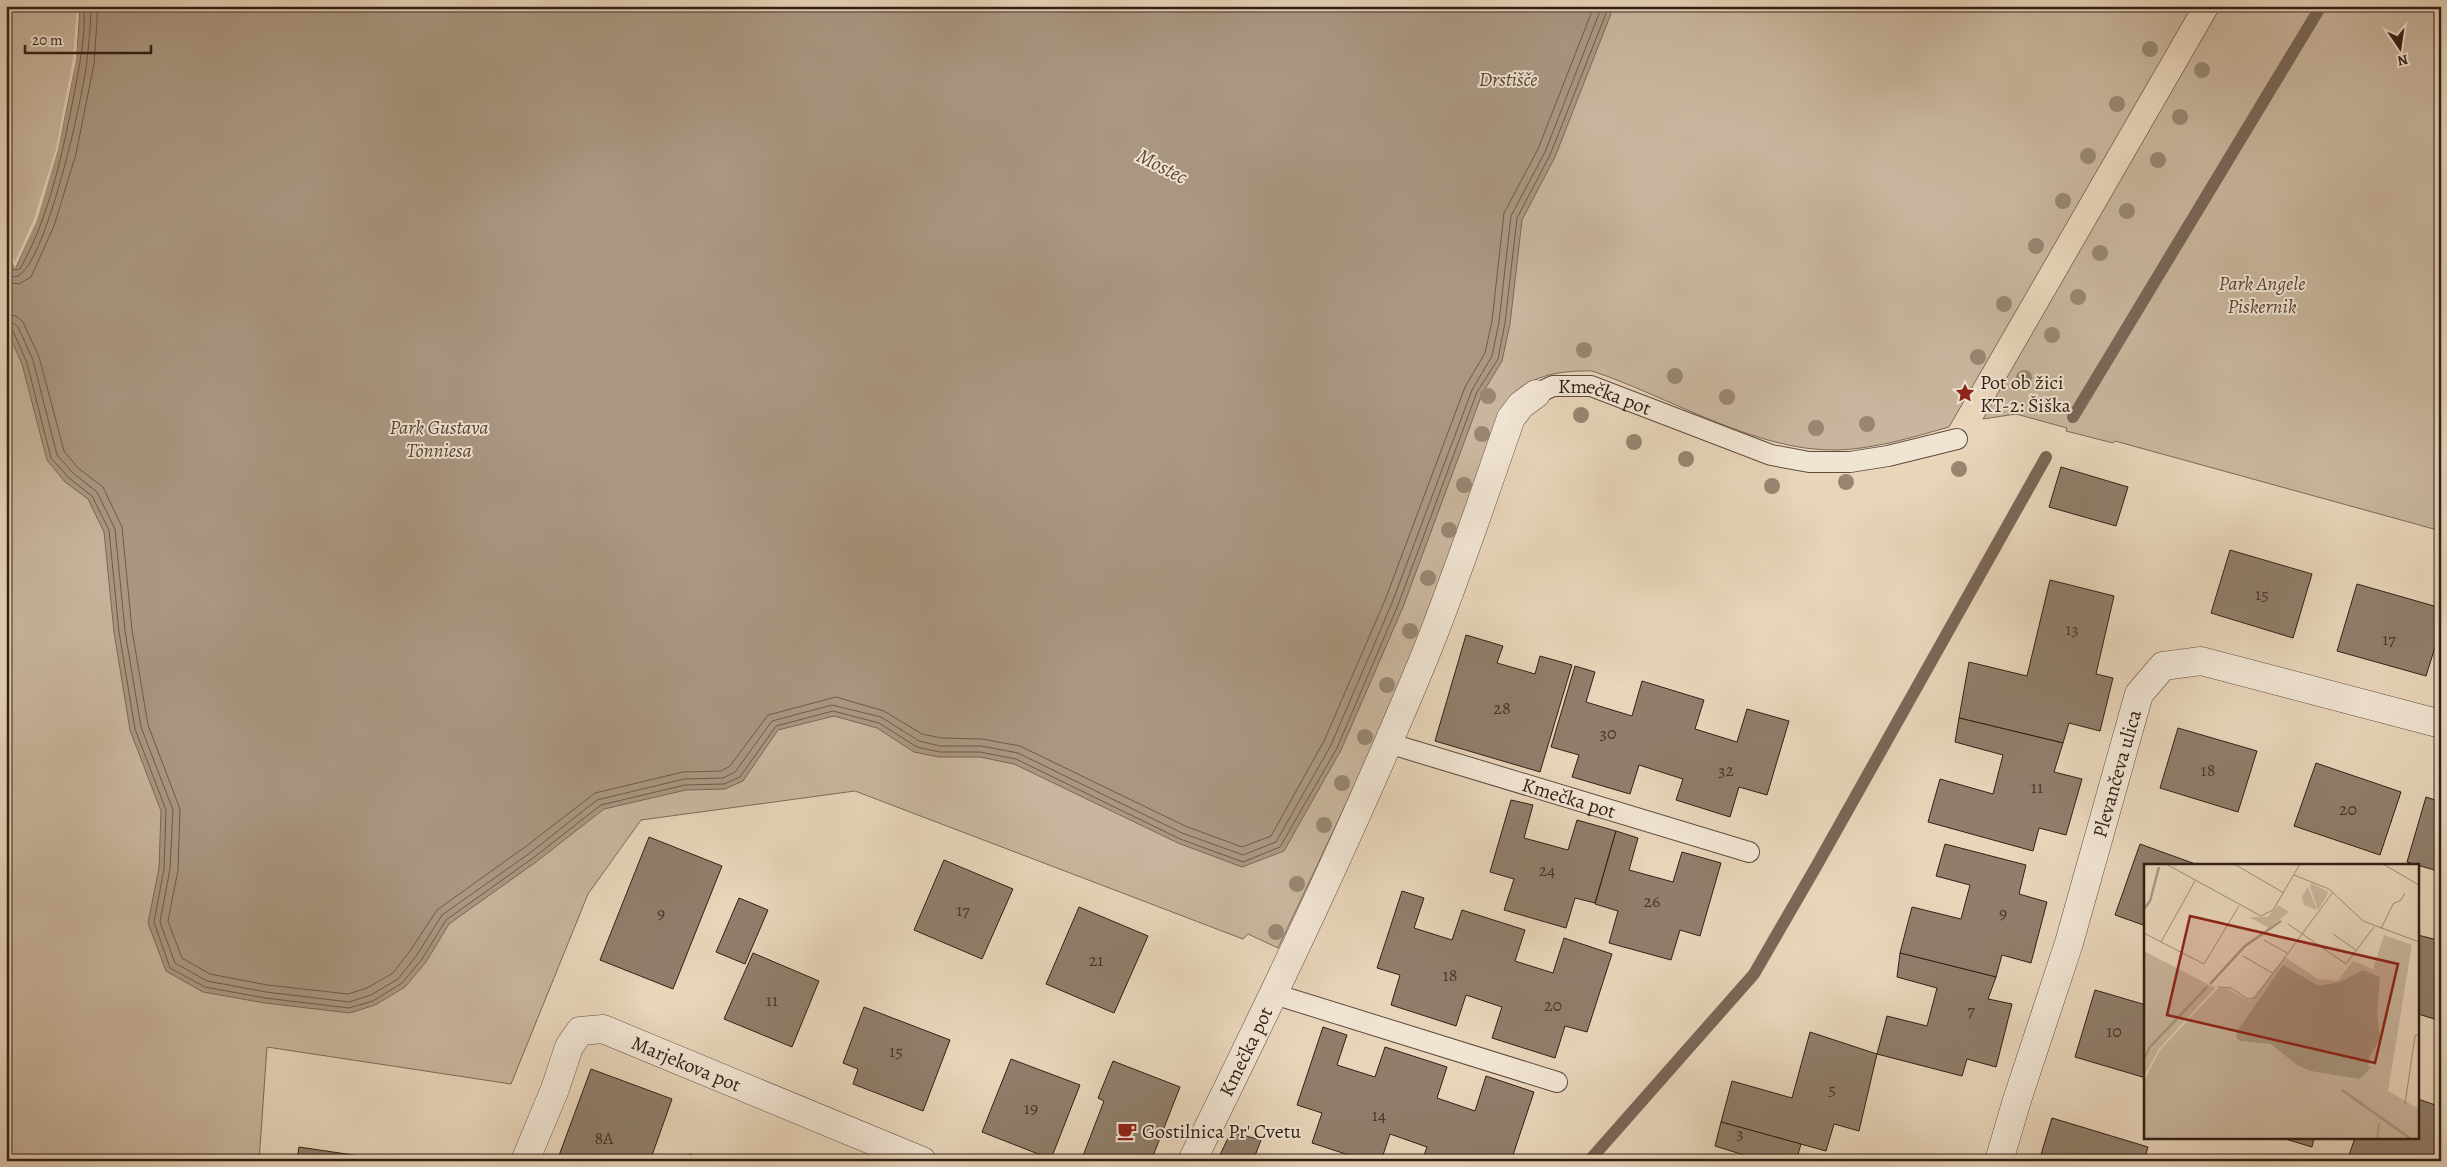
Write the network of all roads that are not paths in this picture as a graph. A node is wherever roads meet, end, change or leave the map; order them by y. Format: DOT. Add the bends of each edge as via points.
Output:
graph roads {
  1 [pos="1536,394"];
  2 [pos="1957,440"];
  3 [pos="2441,724"];
  4 [pos="1388,743"];
  5 [pos="1749,852"];
  6 [pos="1274,994"];
  7 [pos="1557,1082"];
  8 [pos="525,1161"];
  9 [pos="922,1161"];
  10 [pos="1192,1161"];
  11 [pos="1999,1161"];
  1 -- 2 [label="lane, Kmečka pot" via="1553,386 1591,386 1771,455 1809,462 1850,462"];
  1 -- 4 [label="street, Kmečka pot" via="1511,418 1457,574"];
  3 -- 11 [label="street, Plevančeva ulica" via="2201,661 2163,666 2138,694 2069,943"];
  4 -- 5 [label="lane, Kmečka pot"];
  4 -- 6 [label="street, Kmečka pot"];
  6 -- 7 [label="lane, Kmečka pot"];
  6 -- 10 [label="street, Kmečka pot"];
  8 -- 9 [label="street, Marjekova pot" via="570,1047 580,1030 603,1030"];
}
